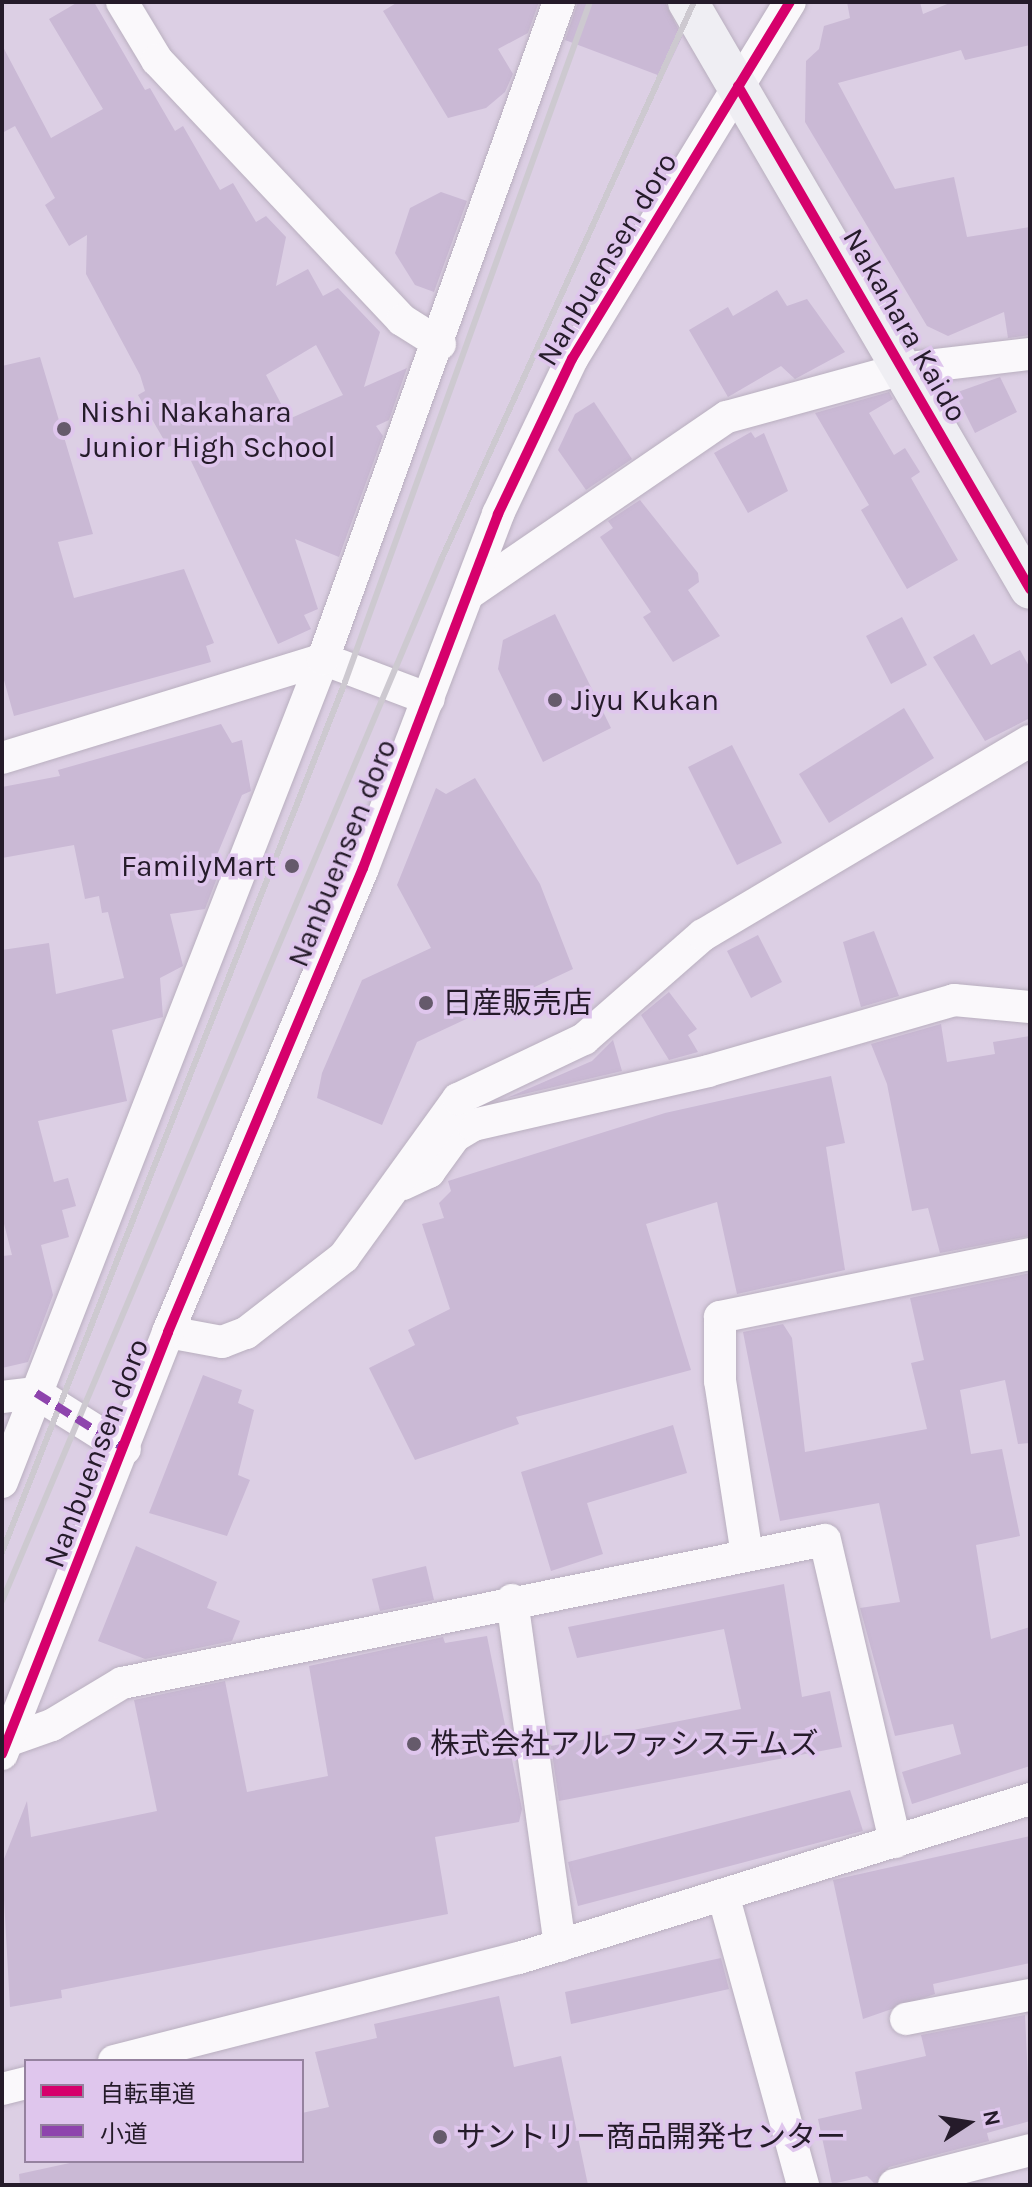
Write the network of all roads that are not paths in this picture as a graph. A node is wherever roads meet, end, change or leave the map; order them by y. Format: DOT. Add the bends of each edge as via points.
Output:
graph roads {
  1 [pos="122,2"];
  2 [pos="559,2"];
  3 [pos="688,2"];
  4 [pos="790,2"];
  5 [pos="738,86"];
  6 [pos="440,344"];
  7 [pos="1030,354"];
  8 [pos="902,369"];
  9 [pos="1030,589"];
  10 [pos="471,592"];
  11 [pos="323,659"];
  12 [pos="429,699"];
  13 [pos="1030,741"];
  14 [pos="2,758"];
  15 [pos="1030,1007"];
  16 [pos="394,1189"];
  17 [pos="1030,1254"];
  18 [pos="168,1332"];
  19 [pos="36,1393"];
  20 [pos="2,1397"];
  21 [pos="125,1449"];
  22 [pos="2,1482"];
  23 [pos="747,1555"];
  24 [pos="512,1600"];
  25 [pos="4,1748"];
  26 [pos="1030,1799"];
  27 [pos="895,1842"];
  28 [pos="724,1898"];
  29 [pos="560,1946"];
  30 [pos="1030,1995"];
  31 [pos="906,2019"];
  32 [pos="122,2059"];
  33 [pos="24,2084"];
  34 [pos="2,2089"];
  35 [pos="1030,2150"];
  36 [pos="803,2185"];
  37 [pos="894,2185"];
  1 -- 6 [label="street" via="157,60 402,320"];
  2 -- 6 [label="street"];
  3 -- 5 [label="main road, Nakahara Kaido"];
  4 -- 5 [label="street, Nanbuensen doro"];
  5 -- 8 [label="main road, Nakahara Kaido"];
  5 -- 10 [label="street, Nanbuensen doro" via="572,359 498,514"];
  6 -- 11 [label="street"];
  7 -- 8 [label="street"];
  8 -- 9 [label="main road, Nakahara Kaido"];
  8 -- 10 [label="street" via="727,417"];
  10 -- 12 [label="street, Nanbuensen doro"];
  11 -- 12 [label="street"];
  11 -- 14 [label="street"];
  11 -- 19 [label="street"];
  12 -- 18 [label="street, Nanbuensen doro"];
  13 -- 16 [label="street" via="703,935 584,1039 458,1099"];
  15 -- 16 [label="street" via="954,1000 539,1115 473,1125 455,1136 429,1172"];
  16 -- 18 [label="street" via="344,1257 246,1333 222,1342"];
  17 -- 23 [label="street" via="720,1317 720,1381"];
  18 -- 21 [label="street, Nanbuensen doro"];
  19 -- 20 [label="street"];
  19 -- 21 [label="street"];
  19 -- 22 [label="street"];
  21 -- 25 [label="street, Nanbuensen doro"];
  23 -- 24 [label="street"];
  23 -- 27 [label="street" via="825,1540"];
  24 -- 25 [label="street" via="122,1683"];
  24 -- 29 [label="street"];
  26 -- 27 [label="street"];
  27 -- 28 [label="street"];
  28 -- 29 [label="street"];
  28 -- 36 [label="street"];
  29 -- 32 [label="street"];
  30 -- 31 [label="street"];
  33 -- 34 [label="street"];
  35 -- 37 [label="street"];
}
